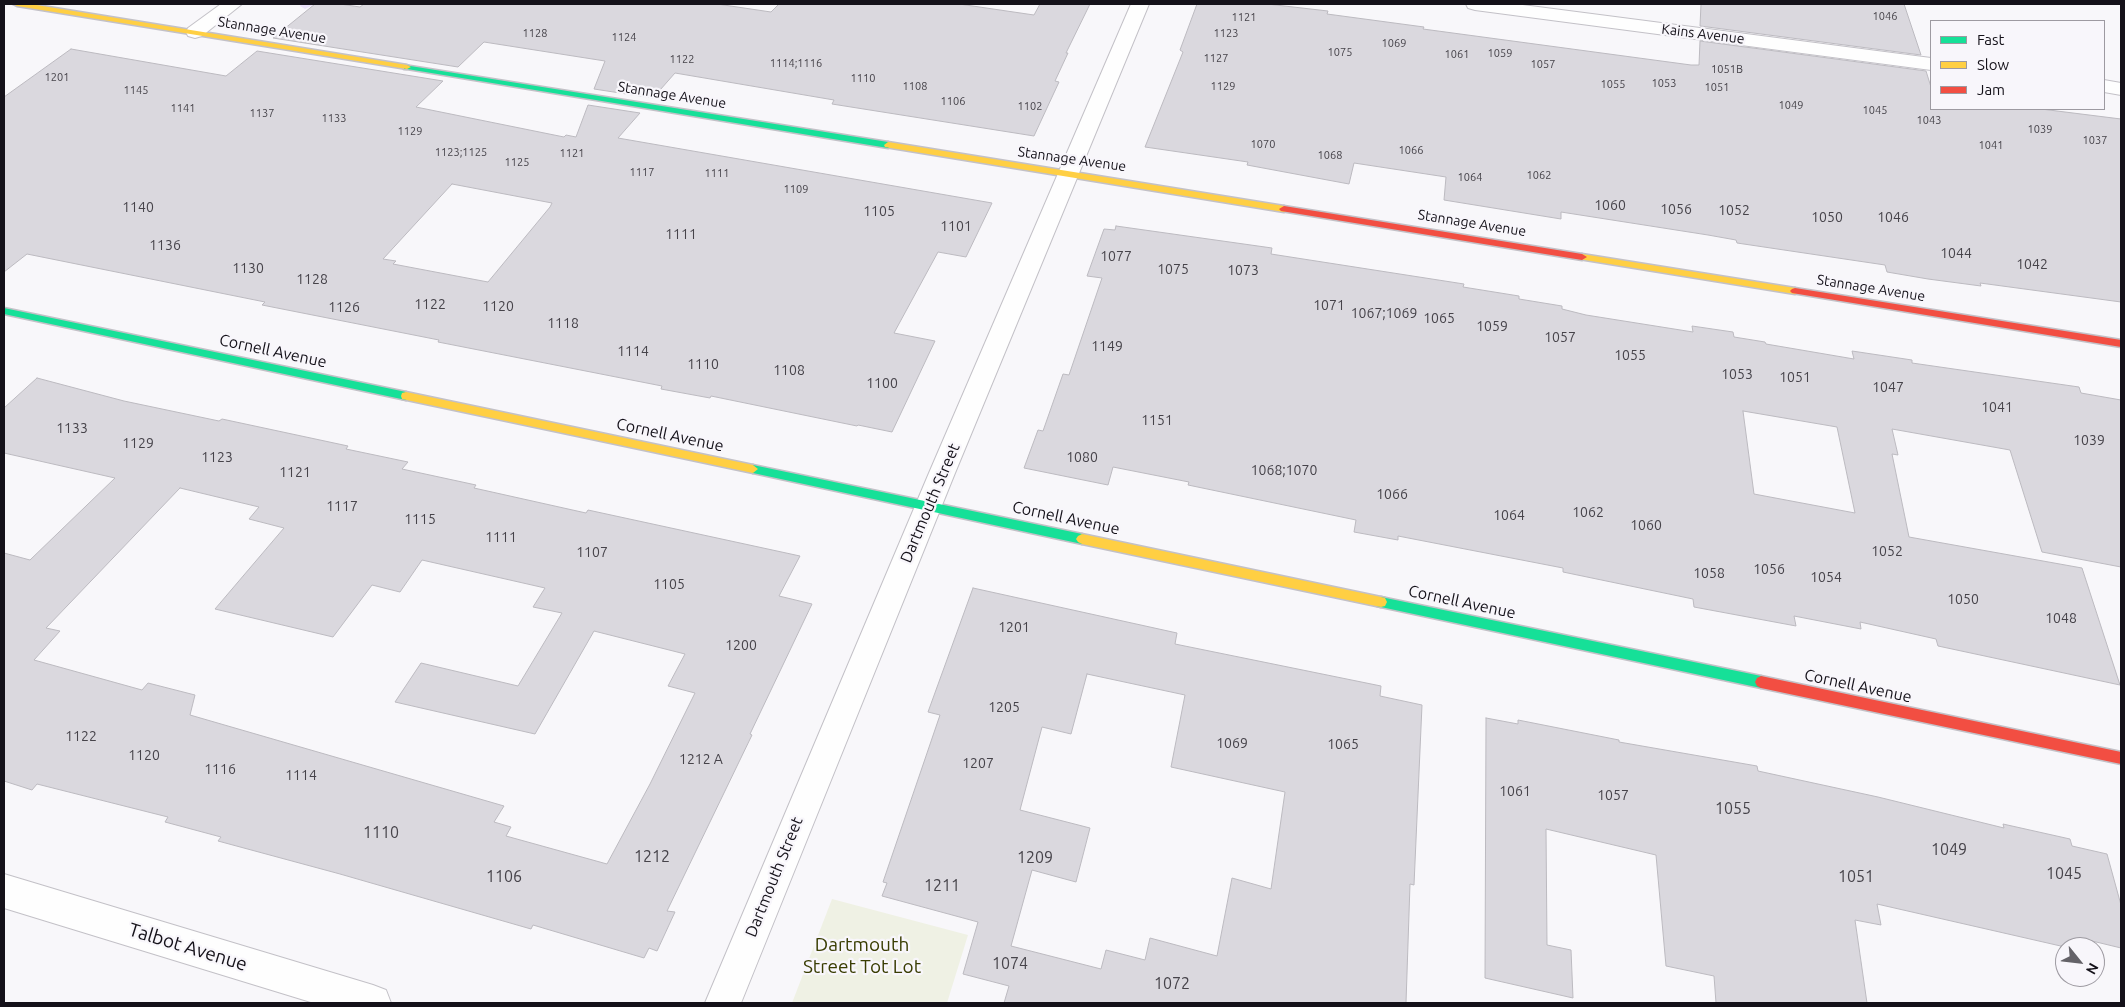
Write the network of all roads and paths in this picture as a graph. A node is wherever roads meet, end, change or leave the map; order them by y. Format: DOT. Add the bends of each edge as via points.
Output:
graph roads {
  1 [pos="18,4"];
  2 [pos="233,4"];
  3 [pos="1140,4"];
  4 [pos="1475,4"];
  5 [pos="195,32"];
  6 [pos="1930,64"];
  7 [pos="2105,86"];
  8 [pos="2121,89"];
  9 [pos="1069,174"];
  10 [pos="4,311"];
  11 [pos="2121,344"];
  12 [pos="929,506"];
  13 [pos="2121,758"];
  14 [pos="4,891"];
  15 [pos="373,1003"];
  16 [pos="723,1003"];
  1 -- 5 [label="street, Stannage Avenue"];
  2 -- 5 [label="street"];
  3 -- 9 [label="street, Dartmouth Street"];
  4 -- 6 [label="street, Kains Avenue"];
  5 -- 9 [label="street, Stannage Avenue"];
  7 -- 8 [label="street"];
  9 -- 11 [label="street, Stannage Avenue"];
  9 -- 12 [label="street, Dartmouth Street"];
  10 -- 12 [label="street, Cornell Avenue"];
  12 -- 13 [label="street, Cornell Avenue"];
  12 -- 16 [label="street, Dartmouth Street"];
  14 -- 15 [label="street, Talbot Avenue"];
}
